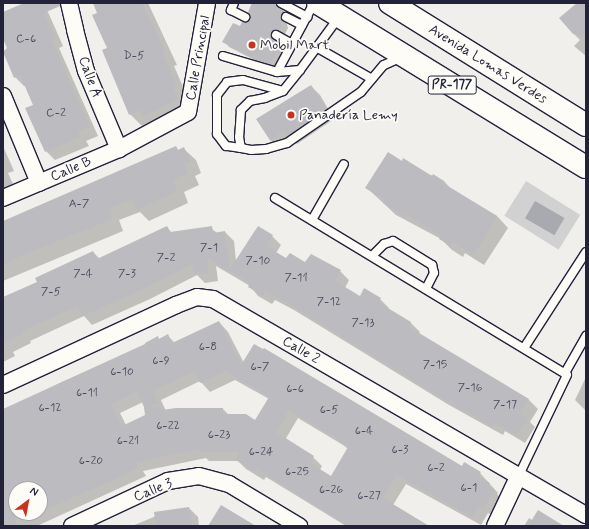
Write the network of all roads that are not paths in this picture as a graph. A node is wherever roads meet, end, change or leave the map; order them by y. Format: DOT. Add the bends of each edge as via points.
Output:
graph roads {
  1 [pos="69,3"];
  2 [pos="207,3"];
  3 [pos="234,3"];
  4 [pos="281,3"];
  5 [pos="314,3"];
  6 [pos="390,3"];
  7 [pos="312,10"];
  8 [pos="339,16"];
  9 [pos="245,17"];
  10 [pos="286,17"];
  11 [pos="302,25"];
  12 [pos="276,35"];
  13 [pos="292,44"];
  14 [pos="316,48"];
  15 [pos="222,56"];
  16 [pos="404,56"];
  17 [pos="300,70"];
  18 [pos="277,72"];
  19 [pos="372,79"];
  20 [pos="284,91"];
  21 [pos="3,96"];
  22 [pos="586,125"];
  23 [pos="241,148"];
  24 [pos="119,149"];
  25 [pos="102,156"];
  26 [pos="344,164"];
  27 [pos="586,167"];
  28 [pos="39,183"];
  29 [pos="3,198"];
  30 [pos="275,198"];
  31 [pos="312,220"];
  32 [pos="586,252"];
  33 [pos="372,256"];
  34 [pos="426,289"];
  35 [pos="586,336"];
  36 [pos="524,348"];
  37 [pos="565,373"];
  38 [pos="3,385"];
  39 [pos="519,475"];
  40 [pos="586,515"];
  41 [pos="72,526"];
  42 [pos="299,526"];
  43 [pos="495,526"];
  1 -- 24 [label="street, Calle A" via="86,71"];
  2 -- 24 [label="street, Calle Principal" via="188,112"];
  3 -- 9 [label="lane" via="231,10"];
  4 -- 7 [label="lane"];
  5 -- 7 [label="lane"];
  6 -- 22 [label="highway, Avenida Lomas Verdes / PR-177"];
  7 -- 8 [label="highway, PR-177"];
  7 -- 11 [label="lane"];
  8 -- 14 [label="lane"];
  8 -- 16 [label="highway, PR-177"];
  10 -- 11 [label="lane"];
  11 -- 13 [label="lane"];
  12 -- 13 [label="lane"];
  13 -- 18 [label="lane"];
  14 -- 17 [label="lane"];
  14 -- 19 [label="lane"];
  15 -- 18 [label="lane"];
  16 -- 19 [label="lane" via="384,65"];
  16 -- 27 [label="highway, PR-177"];
  17 -- 18 [label="lane"];
  17 -- 20 [label="lane"];
  19 -- 23 [label="lane" via="361,92 287,143 266,149"];
  20 -- 23 [label="lane" via="250,101 241,110"];
  20 -- 23 [label="lane" via="243,80 227,82 217,94 217,134 226,146"];
  21 -- 28 [label="street"];
  24 -- 25 [label="street, Calle Principal"];
  25 -- 28 [label="street, Calle B"];
  26 -- 31 [label="lane"];
  28 -- 29 [label="street, Calle B"];
  30 -- 31 [label="lane"];
  31 -- 33 [label="lane"];
  32 -- 36 [label="lane"];
  33 -- 34 [label="lane"];
  33 -- 34 [label="lane" via="384,244 393,241 432,265 434,273"];
  34 -- 36 [label="lane"];
  35 -- 37 [label="lane"];
  36 -- 37 [label="lane"];
  37 -- 39 [label="lane" via="567,375"];
  38 -- 39 [label="street, Calle 2" via="176,305 197,298 213,299"];
  39 -- 40 [label="street, Calle 2"];
  39 -- 43 [label="street"];
  41 -- 42 [label="street, Calle 3" via="168,481 199,476 229,484"];
}
